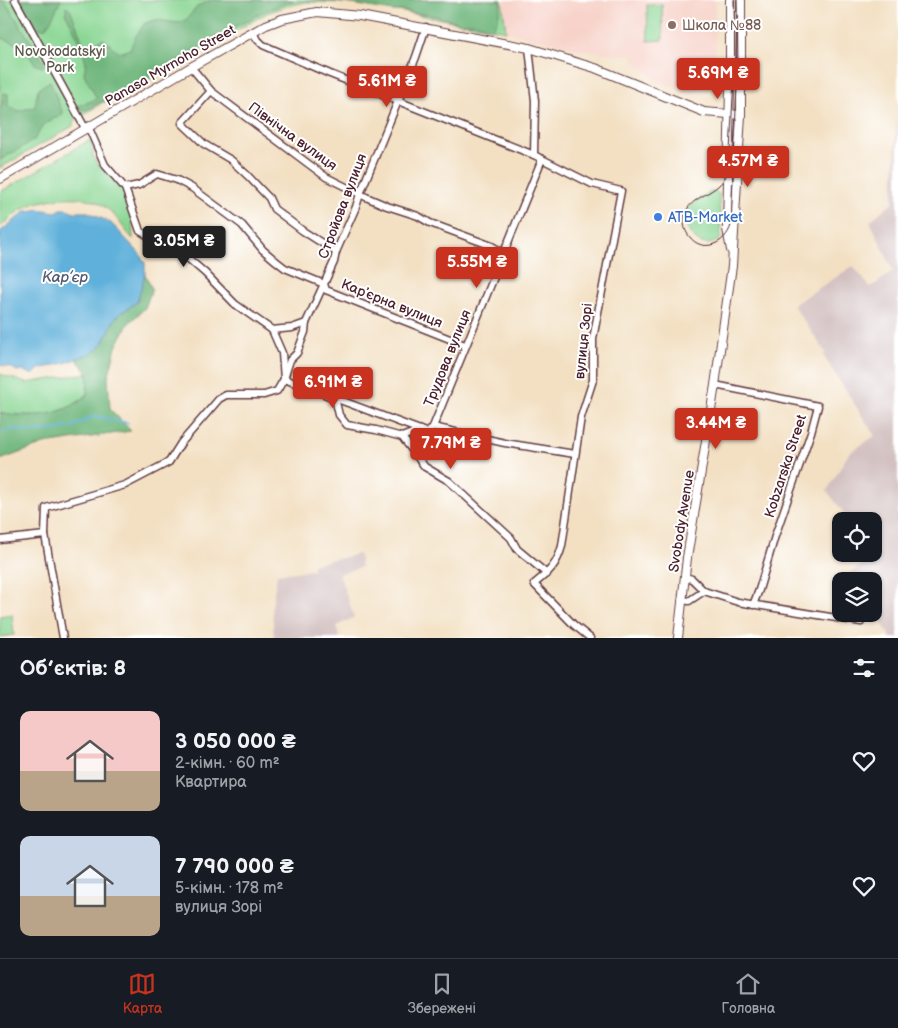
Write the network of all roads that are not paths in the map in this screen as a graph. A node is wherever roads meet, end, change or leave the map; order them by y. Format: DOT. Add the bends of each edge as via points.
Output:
graph roads {
  1 [pos="15,0"];
  2 [pos="730,0"];
  3 [pos="742,0"];
  4 [pos="426,27"];
  5 [pos="253,32"];
  6 [pos="529,48"];
  7 [pos="191,67"];
  8 [pos="211,90"];
  9 [pos="398,101"];
  10 [pos="729,115"];
  11 [pos="741,115"];
  12 [pos="87,127"];
  13 [pos="534,155"];
  14 [pos="542,159"];
  15 [pos="0,179"];
  16 [pos="125,188"];
  17 [pos="360,194"];
  18 [pos="336,252"];
  19 [pos="503,253"];
  20 [pos="733,259"];
  21 [pos="324,284"];
  22 [pos="306,323"];
  23 [pos="272,330"];
  24 [pos="465,346"];
  25 [pos="284,379"];
  26 [pos="715,385"];
  27 [pos="335,398"];
  28 [pos="433,427"];
  29 [pos="420,430"];
  30 [pos="402,437"];
  31 [pos="575,454"];
  32 [pos="45,535"];
  33 [pos="0,540"];
  34 [pos="547,574"];
  35 [pos="685,577"];
  36 [pos="704,591"];
  37 [pos="682,600"];
  38 [pos="753,605"];
  39 [pos="832,617"];
  40 [pos="63,638"];
  41 [pos="590,638"];
  42 [pos="678,638"];
  1 -- 12 [label="street"];
  2 -- 10 [label="main road, Svobody Avenue"];
  3 -- 11 [label="main road, Svobody Avenue"];
  4 -- 5 [label="main road, Panasa Myrnoho Street" via="317,12 282,19"];
  4 -- 6 [label="main road, Panasa Myrnoho Street"];
  4 -- 9 [label="street, Стройова вулиця"];
  5 -- 7 [label="main road, Panasa Myrnoho Street"];
  5 -- 9 [label="street" via="263,45"];
  6 -- 10 [label="main road, Panasa Myrnoho Street" via="595,68 704,112"];
  6 -- 13 [label="street" via="535,101"];
  7 -- 8 [label="street, Північна вулиця"];
  7 -- 12 [label="main road, Panasa Myrnoho Street"];
  8 -- 17 [label="street, Північна вулиця" via="326,177"];
  8 -- 18 [label="street" via="182,122 204,144 231,160 248,176 269,198 274,209"];
  9 -- 13 [label="street"];
  9 -- 17 [label="street, Стройова вулиця"];
  10 -- 11 [label="main road, Panasa Myrnoho Street"];
  10 -- 20 [label="main road, Svobody Avenue" via="727,229"];
  11 -- 20 [label="main road, Svobody Avenue"];
  12 -- 15 [label="main road, Panasa Myrnoho Street"];
  12 -- 16 [label="street" via="105,165"];
  13 -- 14 [label="street"];
  14 -- 19 [label="street, Трудова вулиця"];
  14 -- 31 [label="street, вулиця Зорі" via="592,184 620,191 593,339 593,380 581,417"];
  16 -- 21 [label="street, Карʼєрна вулиця" via="139,185 157,174 177,180 242,225 276,262"];
  16 -- 23 [label="street" via="140,231 183,254 235,304"];
  17 -- 18 [label="street, Стройова вулиця"];
  17 -- 19 [label="street, Північна вулиця"];
  18 -- 21 [label="street, Стройова вулиця"];
  19 -- 24 [label="street, Трудова вулиця"];
  20 -- 26 [label="main road, Svobody Avenue"];
  21 -- 22 [label="street, Стройова вулиця"];
  21 -- 24 [label="street, Карʼєрна вулиця" via="326,290"];
  22 -- 23 [label="street"];
  22 -- 25 [label="street, Стройова вулиця" via="302,341 290,360"];
  23 -- 25 [label="street" via="282,353"];
  24 -- 28 [label="street, Трудова вулиця"];
  25 -- 27 [label="street"];
  25 -- 32 [label="street, Стройова вулиця" via="277,391 264,395 226,395 219,399 169,462 125,485 46,508"];
  26 -- 35 [label="main road, Svobody Avenue"];
  26 -- 38 [label="street, Kobzarska Street" via="818,406"];
  27 -- 29 [label="street"];
  27 -- 30 [label="street" via="339,415 347,426"];
  28 -- 29 [label="street" via="428,432"];
  28 -- 31 [label="street"];
  29 -- 30 [label="street"];
  30 -- 34 [label="street" via="425,467 449,481"];
  31 -- 34 [label="street, вулиця Зорі" via="559,560"];
  32 -- 33 [label="street"];
  32 -- 40 [label="street"];
  34 -- 41 [label="street, вулиця Зорі" via="534,584"];
  35 -- 36 [label="street" via="692,579"];
  35 -- 37 [label="main road, Svobody Avenue"];
  36 -- 37 [label="street" via="689,601"];
  36 -- 38 [label="street"];
  37 -- 42 [label="main road, Svobody Avenue"];
  38 -- 39 [label="street"];
}
